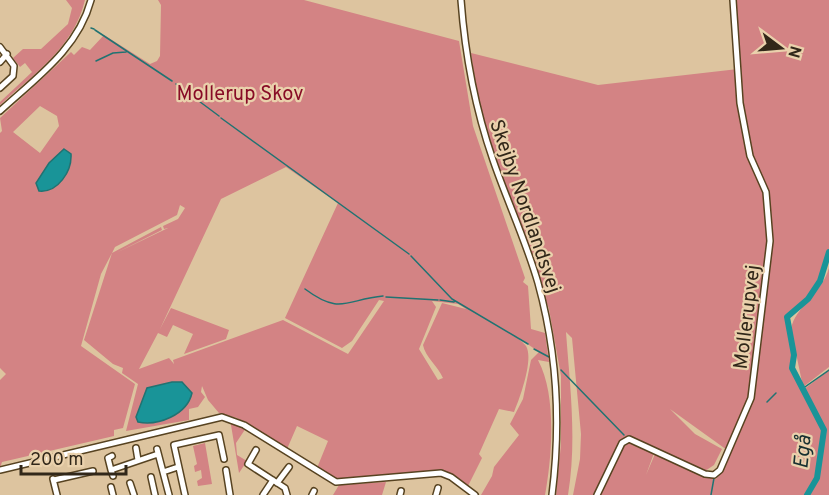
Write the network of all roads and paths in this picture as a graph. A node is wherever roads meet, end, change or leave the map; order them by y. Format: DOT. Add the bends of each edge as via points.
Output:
graph roads {
  1 [pos="91,0"];
  2 [pos="461,0"];
  3 [pos="734,0"];
  4 [pos="0,47"];
  5 [pos="7,54"];
  6 [pos="0,62"];
  7 [pos="0,88"];
  8 [pos="0,110"];
  9 [pos="136,448"];
  10 [pos="256,450"];
  11 [pos="112,456"];
  12 [pos="224,459"];
  13 [pos="138,460"];
  14 [pos="289,467"];
  15 [pos="178,468"];
  16 [pos="0,470"];
  17 [pos="226,470"];
  18 [pos="93,471"];
  19 [pos="163,472"];
  20 [pos="150,477"];
  21 [pos="275,481"];
  22 [pos="130,483"];
  23 [pos="111,487"];
  24 [pos="438,488"];
  25 [pos="57,495"];
  26 [pos="113,495"];
  27 [pos="134,495"];
  28 [pos="155,495"];
  29 [pos="169,495"];
  30 [pos="185,495"];
  31 [pos="230,495"];
  32 [pos="263,495"];
  33 [pos="287,495"];
  34 [pos="436,495"];
  35 [pos="475,495"];
  36 [pos="552,495"];
  37 [pos="597,495"];
  1 -- 8 [label="street" via="70,45"];
  2 -- 36 [label="street, Skejby Nordlandsvej" via="480,117 545,310 556,409"];
  3 -- 37 [label="street, Mollerupvej" via="740,103 750,156 766,192 770,242 750,398 720,471 714,476 629,439 622,443"];
  4 -- 5 [label="street"];
  5 -- 6 [label="street"];
  5 -- 7 [label="street" via="14,64 13,75"];
  9 -- 13 [label="street"];
  10 -- 21 [label="street" via="248,464"];
  11 -- 13 [label="street" via="108,458 112,473"];
  12 -- 15 [label="street" via="219,435 174,445"];
  13 -- 19 [label="street" via="157,451"];
  14 -- 21 [label="street"];
  15 -- 19 [label="street"];
  15 -- 30 [label="street"];
  16 -- 35 [label="street" via="222,417 244,424 336,482 438,473 451,477"];
  17 -- 31 [label="street"];
  18 -- 25 [label="street" via="53,479"];
  19 -- 29 [label="street"];
  20 -- 28 [label="street"];
  21 -- 32 [label="street"];
  21 -- 33 [label="street" via="285,488"];
  22 -- 27 [label="street"];
  23 -- 26 [label="street"];
  24 -- 34 [label="street"];
}
